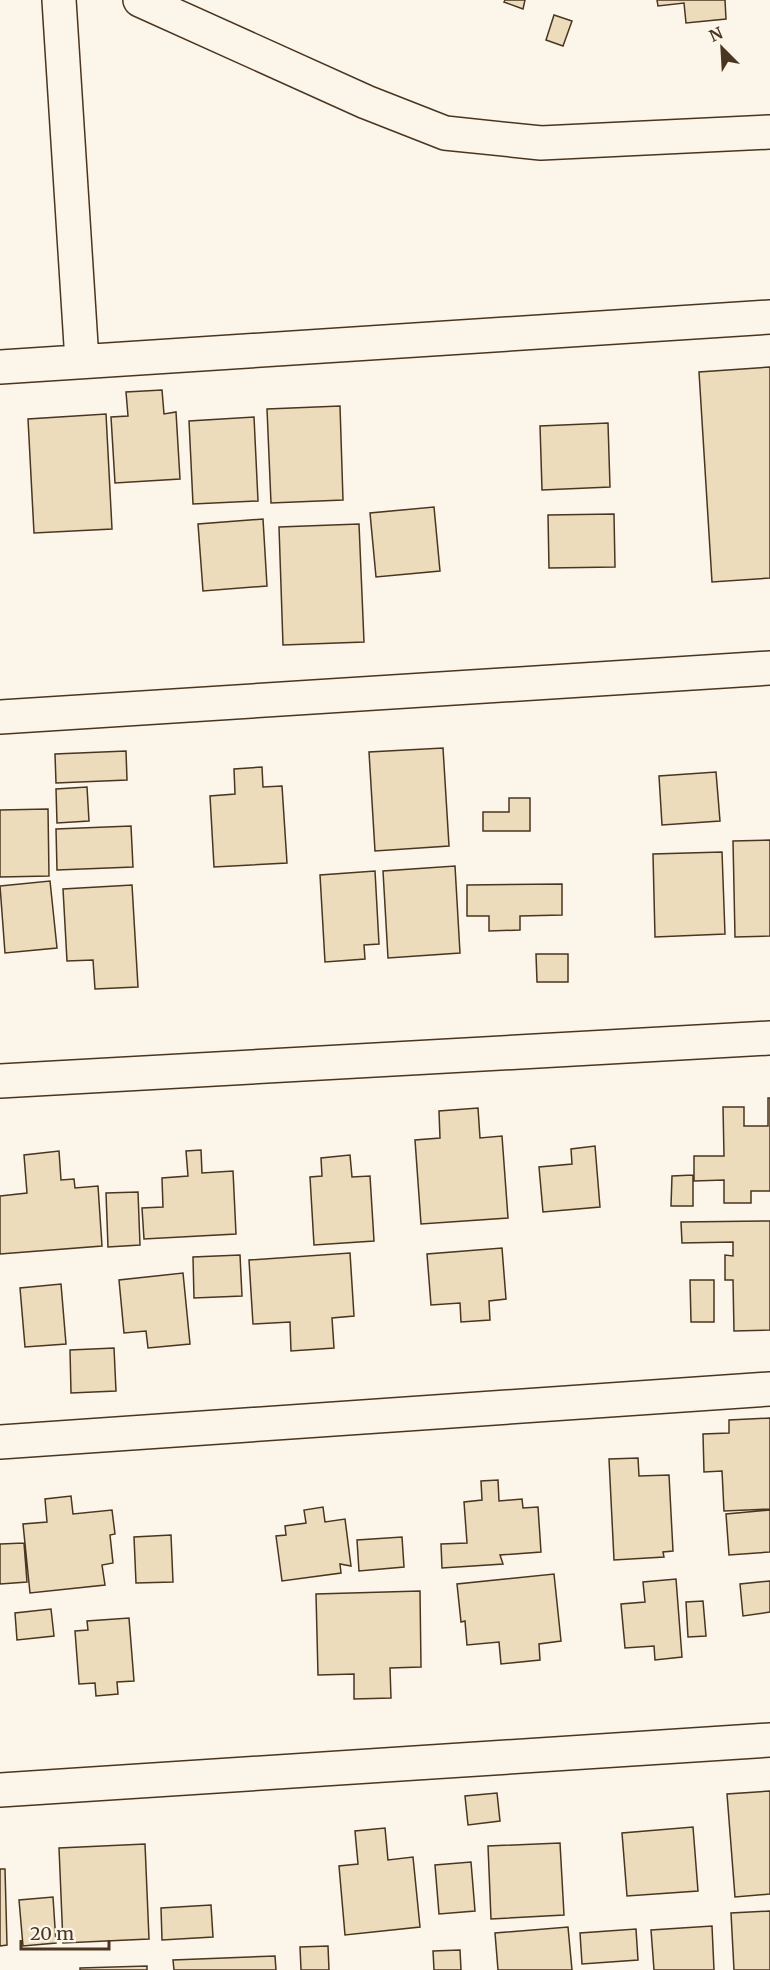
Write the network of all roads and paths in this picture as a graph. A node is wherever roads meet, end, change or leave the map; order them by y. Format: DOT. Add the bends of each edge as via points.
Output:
graph roads {
  1 [pos="59,0"];
  2 [pos="140,0"];
  3 [pos="770,132"];
  4 [pos="770,316"];
  5 [pos="82,362"];
  6 [pos="0,367"];
  7 [pos="770,668"];
  8 [pos="0,717"];
  9 [pos="770,1038"];
  10 [pos="0,1081"];
  11 [pos="770,1389"];
  12 [pos="0,1442"];
  13 [pos="770,1740"];
  14 [pos="0,1790"];
  1 -- 5 [label="street"];
  2 -- 3 [label="street" via="366,102 445,133 541,143"];
  4 -- 5 [label="street"];
  5 -- 6 [label="street"];
  7 -- 8 [label="street"];
  9 -- 10 [label="street"];
  11 -- 12 [label="street"];
  13 -- 14 [label="street"];
}
